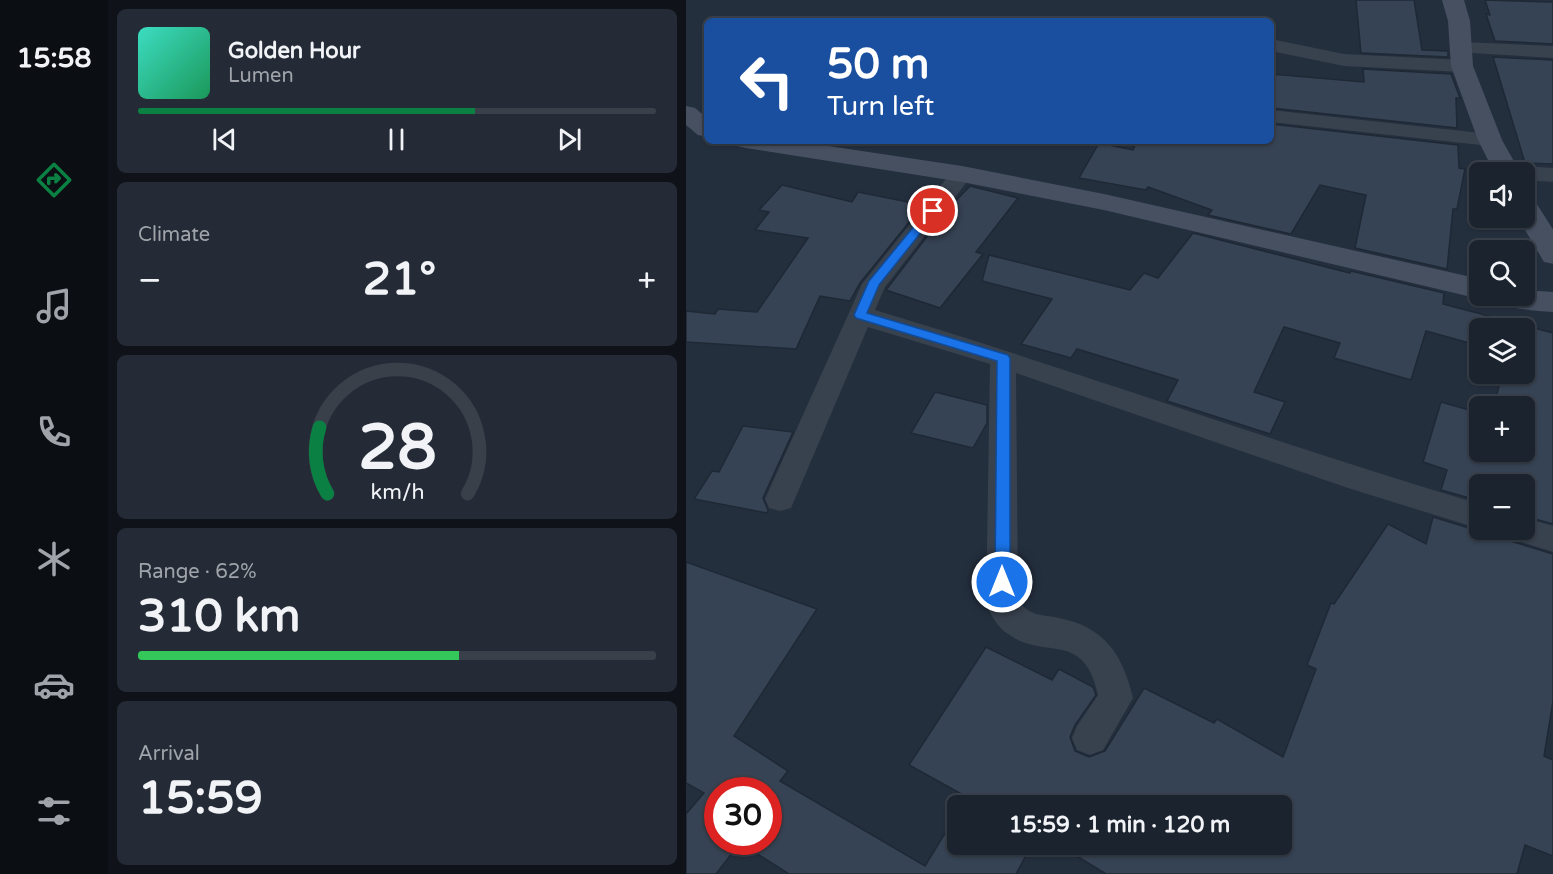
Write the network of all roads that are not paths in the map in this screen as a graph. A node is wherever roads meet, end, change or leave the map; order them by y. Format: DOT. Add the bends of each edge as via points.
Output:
graph roads {
  1 [pos="1452,0"];
  2 [pos="1274,45"];
  3 [pos="1553,52"];
  4 [pos="1462,57"];
  5 [pos="686,113"];
  6 [pos="1274,116"];
  7 [pos="704,128"];
  8 [pos="1490,140"];
  9 [pos="766,144"];
  10 [pos="1502,162"];
  11 [pos="962,174"];
  12 [pos="1535,174"];
  13 [pos="1553,175"];
  14 [pos="1535,223"];
  15 [pos="1553,255"];
  16 [pos="1469,286"];
  17 [pos="1535,301"];
  18 [pos="1553,302"];
  19 [pos="860,315"];
  20 [pos="1003,358"];
  21 [pos="780,499"];
  22 [pos="1469,514"];
  23 [pos="1535,534"];
  24 [pos="1553,539"];
  25 [pos="1090,738"];
  1 -- 4 [label="street" via="1459,21"];
  2 -- 4 [label="street" via="1344,60"];
  3 -- 4 [label="street"];
  4 -- 8 [label="street"];
  5 -- 7 [label="street"];
  6 -- 8 [label="street"];
  8 -- 10 [label="street"];
  9 -- 11 [label="street"];
  11 -- 16 [label="street" via="1104,202"];
  11 -- 19 [label="street" via="874,284"];
  12 -- 13 [label="street"];
  14 -- 15 [label="street"];
  17 -- 18 [label="street"];
  19 -- 20 [label="street"];
  19 -- 21 [label="street"];
  20 -- 22 [label="street" via="1358,480"];
  20 -- 25 [label="street" via="1002,604 1011,620 1030,631 1069,635 1087,644 1100,657 1113,680 1116,698"];
  23 -- 24 [label="street"];
}
